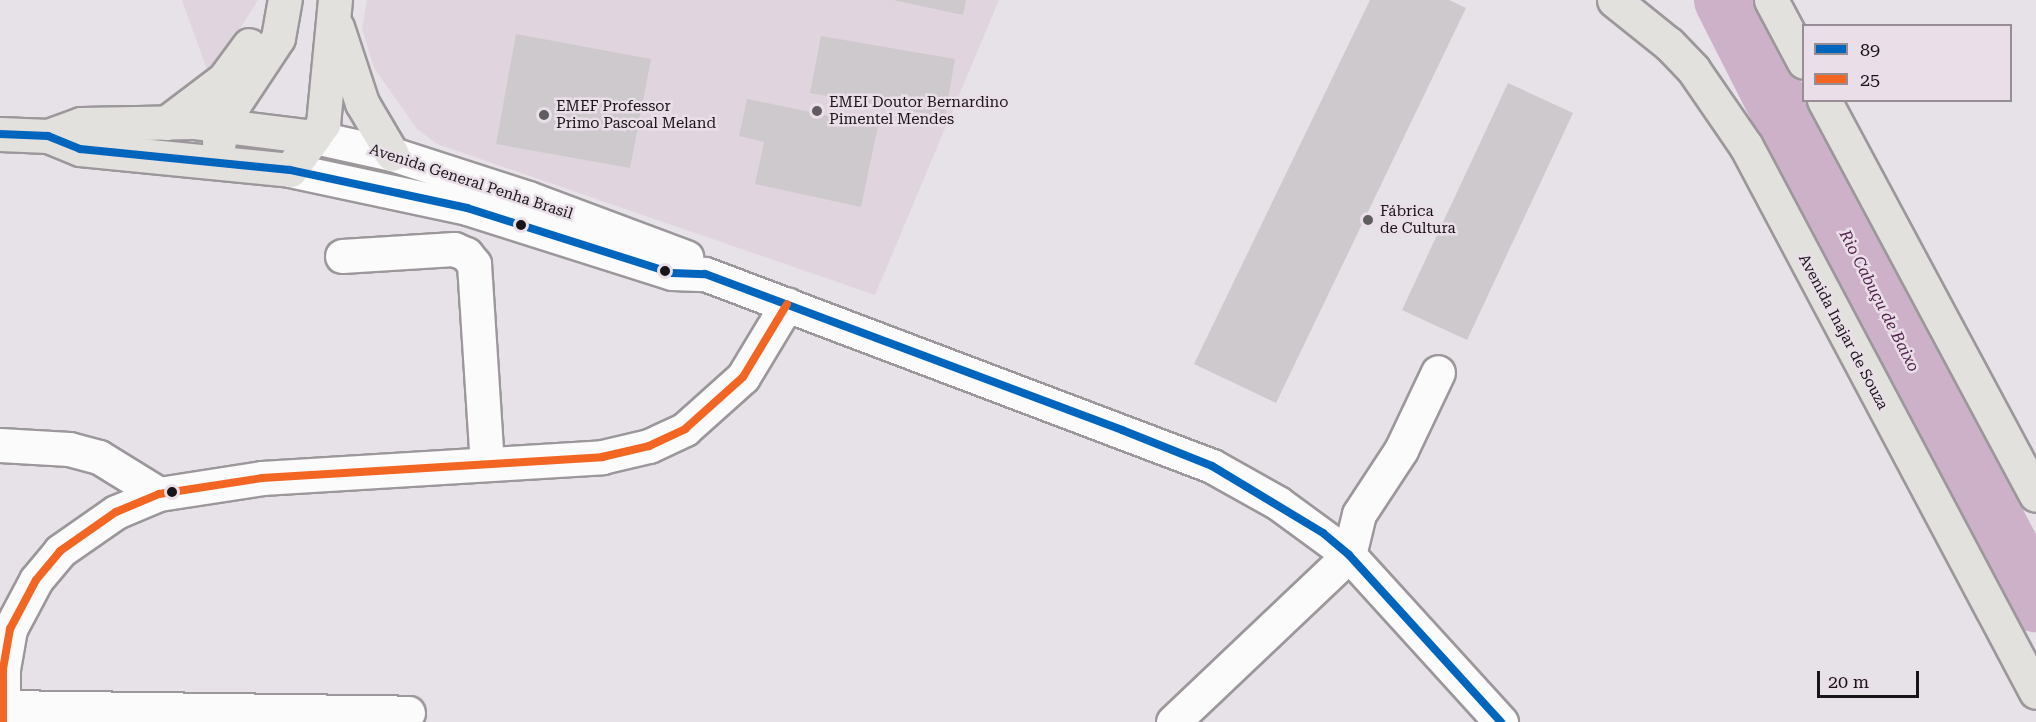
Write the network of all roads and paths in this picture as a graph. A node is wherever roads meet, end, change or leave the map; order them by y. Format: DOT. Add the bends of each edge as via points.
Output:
graph roads {
  1 [pos="283,0"];
  2 [pos="1614,0"];
  3 [pos="1771,0"];
  4 [pos="334,6"];
  5 [pos="1802,60"];
  6 [pos="1825,102"];
  7 [pos="166,123"];
  8 [pos="221,124"];
  9 [pos="0,134"];
  10 [pos="48,136"];
  11 [pos="314,137"];
  12 [pos="392,154"];
  13 [pos="217,160"];
  14 [pos="290,170"];
  15 [pos="342,256"];
  16 [pos="705,274"];
  17 [pos="788,304"];
  18 [pos="1438,372"];
  19 [pos="0,445"];
  20 [pos="487,463"];
  21 [pos="159,494"];
  22 [pos="2036,495"];
  23 [pos="1349,555"];
  24 [pos="5,624"];
  25 [pos="2036,692"];
  26 [pos="408,713"];
  27 [pos="2,715"];
  28 [pos="1173,722"];
  29 [pos="1501,722"];
  1 -- 7 [label="main road" via="224,79"];
  1 -- 8 [label="main road" via="278,38"];
  2 -- 25 [label="main road, Avenida Inajar de Souza" via="1669,44 1693,69 1746,146"];
  3 -- 5 [label="main road"];
  4 -- 11 [label="main road" via="326,104 322,124"];
  4 -- 12 [label="main road" via="362,103"];
  6 -- 22 [label="main road"];
  7 -- 8 [label="main road, Avenida General Penha Brasil"];
  7 -- 10 [label="main road, Avenida General Penha Brasil" via="81,124"];
  8 -- 11 [label="main road, Avenida General Penha Brasil"];
  8 -- 13 [label="main road"];
  9 -- 10 [label="main road, Avenida General Penha Brasil"];
  10 -- 13 [label="main road, Avenida General Penha Brasil" via="80,149"];
  11 -- 12 [label="street, Avenida General Penha Brasil"];
  11 -- 14 [label="main road"];
  12 -- 16 [label="street, Avenida General Penha Brasil" via="682,253"];
  13 -- 14 [label="main road, Avenida General Penha Brasil"];
  14 -- 16 [label="street, Avenida General Penha Brasil" via="466,208 672,273"];
  15 -- 20 [label="street" via="454,249 466,254 474,264"];
  16 -- 17 [label="street, Avenida General Penha Brasil"];
  17 -- 20 [label="street" via="743,377 685,429 649,446 602,457"];
  17 -- 23 [label="street, Avenida General Penha Brasil" via="1212,466 1278,503"];
  18 -- 23 [label="street" via="1401,450 1359,514"];
  19 -- 21 [label="street" via="69,449 99,457"];
  20 -- 21 [label="street" via="262,478"];
  21 -- 24 [label="street" via="116,512 60,551"];
  23 -- 28 [label="street"];
  23 -- 29 [label="street, Avenida General Penha Brasil"];
  24 -- 27 [label="street"];
  26 -- 27 [label="street"];
}
